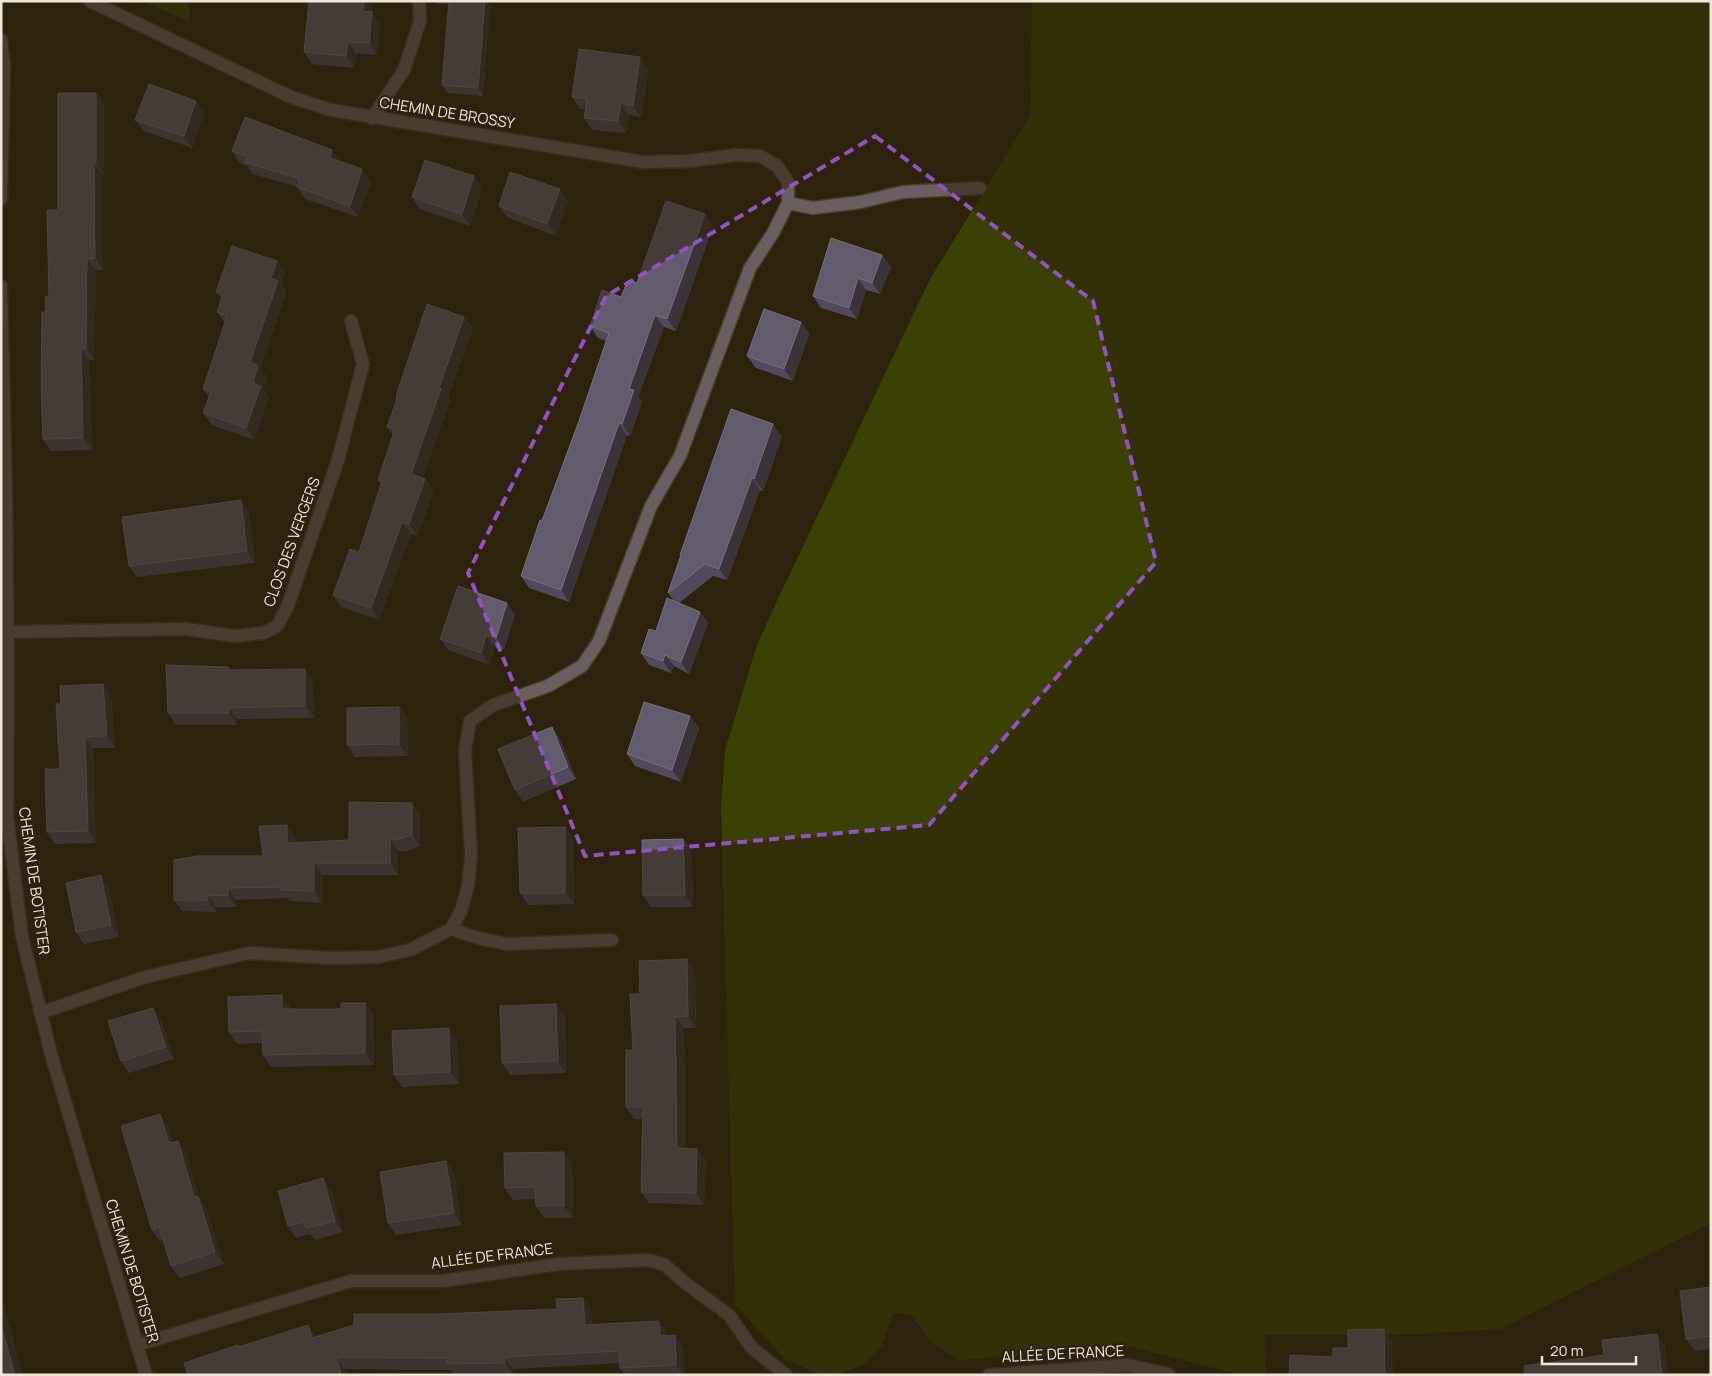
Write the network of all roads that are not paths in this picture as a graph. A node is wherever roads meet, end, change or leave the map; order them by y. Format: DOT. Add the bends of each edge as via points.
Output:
graph roads {
  1 [pos="90,1"];
  2 [pos="418,1"];
  3 [pos="1,40"];
  4 [pos="372,118"];
  5 [pos="980,188"];
  6 [pos="1,199"];
  7 [pos="788,203"];
  8 [pos="1,286"];
  9 [pos="351,321"];
  10 [pos="8,632"];
  11 [pos="451,929"];
  12 [pos="612,940"];
  13 [pos="40,1013"];
  14 [pos="138,1345"];
  15 [pos="1168,1374"];
  16 [pos="146,1375"];
  17 [pos="786,1375"];
  18 [pos="989,1375"];
  1 -- 4 [label="street, CHEMIN DE BROSSY" via="291,96 331,110"];
  2 -- 4 [label="street" via="420,21 404,70"];
  3 -- 6 [label="street" via="4,65"];
  4 -- 7 [label="street, CHEMIN DE BROSSY" via="643,162 760,156 777,166 788,182"];
  5 -- 7 [label="street" via="903,192 861,202 812,208"];
  7 -- 11 [label="street" via="750,268 680,456 651,506 598,641 582,666 548,686 493,705 470,721 465,750 471,855 468,886"];
  8 -- 10 [label="street, CHEMIN DE BOTISTER"];
  9 -- 10 [label="street, CLOS DES VERGERS" via="363,364 338,460 287,608 277,626 264,632 236,636 186,629"];
  10 -- 13 [label="street, CHEMIN DE BOTISTER" via="7,815 22,937"];
  11 -- 12 [label="street" via="507,944"];
  11 -- 13 [label="street" via="410,950 378,957 249,953 145,977"];
  13 -- 14 [label="street, CHEMIN DE BOTISTER"];
  14 -- 16 [label="street, CHEMIN DE BOTISTER"];
  14 -- 17 [label="street, ALLÉE DE FRANCE" via="351,1281 442,1281 559,1264 648,1260 665,1265 729,1316 752,1346"];
  15 -- 18 [label="street, ALLÉE DE FRANCE" via="1128,1365"];
}
